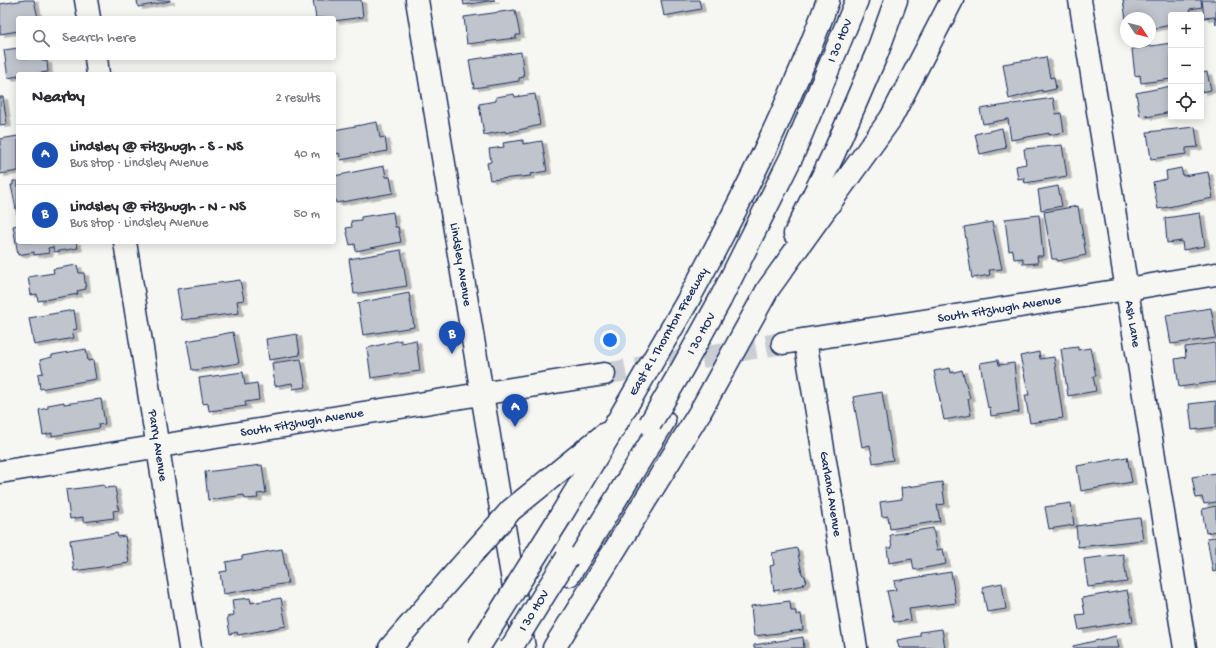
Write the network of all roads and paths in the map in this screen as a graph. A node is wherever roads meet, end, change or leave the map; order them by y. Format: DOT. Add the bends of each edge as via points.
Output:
graph roads {
  1 [pos="86,0"];
  2 [pos="416,0"];
  3 [pos="828,0"];
  4 [pos="857,0"];
  5 [pos="868,0"];
  6 [pos="896,0"];
  7 [pos="952,0"];
  8 [pos="1080,0"];
  9 [pos="89,16"];
  10 [pos="96,60"];
  11 [pos="98,72"];
  12 [pos="125,244"];
  13 [pos="1216,274"];
  14 [pos="768,289"];
  15 [pos="1128,289"];
  16 [pos="727,299"];
  17 [pos="805,340"];
  18 [pos="783,343"];
  19 [pos="604,374"];
  20 [pos="482,392"];
  21 [pos="616,424"];
  22 [pos="158,447"];
  23 [pos="0,472"];
  24 [pos="568,566"];
  25 [pos="190,648"];
  26 [pos="390,648"];
  27 [pos="478,648"];
  28 [pos="510,648"];
  29 [pos="523,648"];
  30 [pos="554,648"];
  31 [pos="856,648"];
  32 [pos="1185,648"];
  1 -- 9 [label="main road"];
  2 -- 20 [label="main road, Lindsley Avenue"];
  3 -- 21 [label="main road, East R L Thornton Freeway, bridge" via="780,116 719,244"];
  4 -- 16 [label="main road, I 30 HOV" via="793,154"];
  5 -- 16 [label="main road, I 30 HOV" via="820,120 789,188"];
  6 -- 14 [label="main road" via="834,153"];
  7 -- 14 [label="main road" via="890,118"];
  8 -- 15 [label="main road, Ash Lane"];
  10 -- 11 [label="main road"];
  12 -- 22 [label="main road, Parry Avenue"];
  13 -- 15 [label="main road, South Fitzhugh Avenue"];
  14 -- 30 [label="main road, bridge" via="700,412"];
  15 -- 17 [label="main road, South Fitzhugh Avenue"];
  15 -- 32 [label="main road, Ash Lane"];
  16 -- 24 [label="main road, I 30 HOV" via="657,422"];
  17 -- 18 [label="main road, South Fitzhugh Avenue"];
  17 -- 31 [label="main road, Garland Avenue"];
  19 -- 20 [label="main road, South Fitzhugh Avenue"];
  20 -- 22 [label="main road, South Fitzhugh Avenue"];
  20 -- 29 [label="main road, Lindsley Avenue"];
  21 -- 26 [label="main road, bridge" via="511,510"];
  21 -- 27 [label="main road, East R L Thornton Freeway, bridge"];
  22 -- 23 [label="main road, South Fitzhugh Avenue"];
  22 -- 25 [label="main road, Parry Avenue"];
  24 -- 28 [label="main road, I 30 HOV, bridge"];
  24 -- 29 [label="main road, I 30 HOV"];
}
